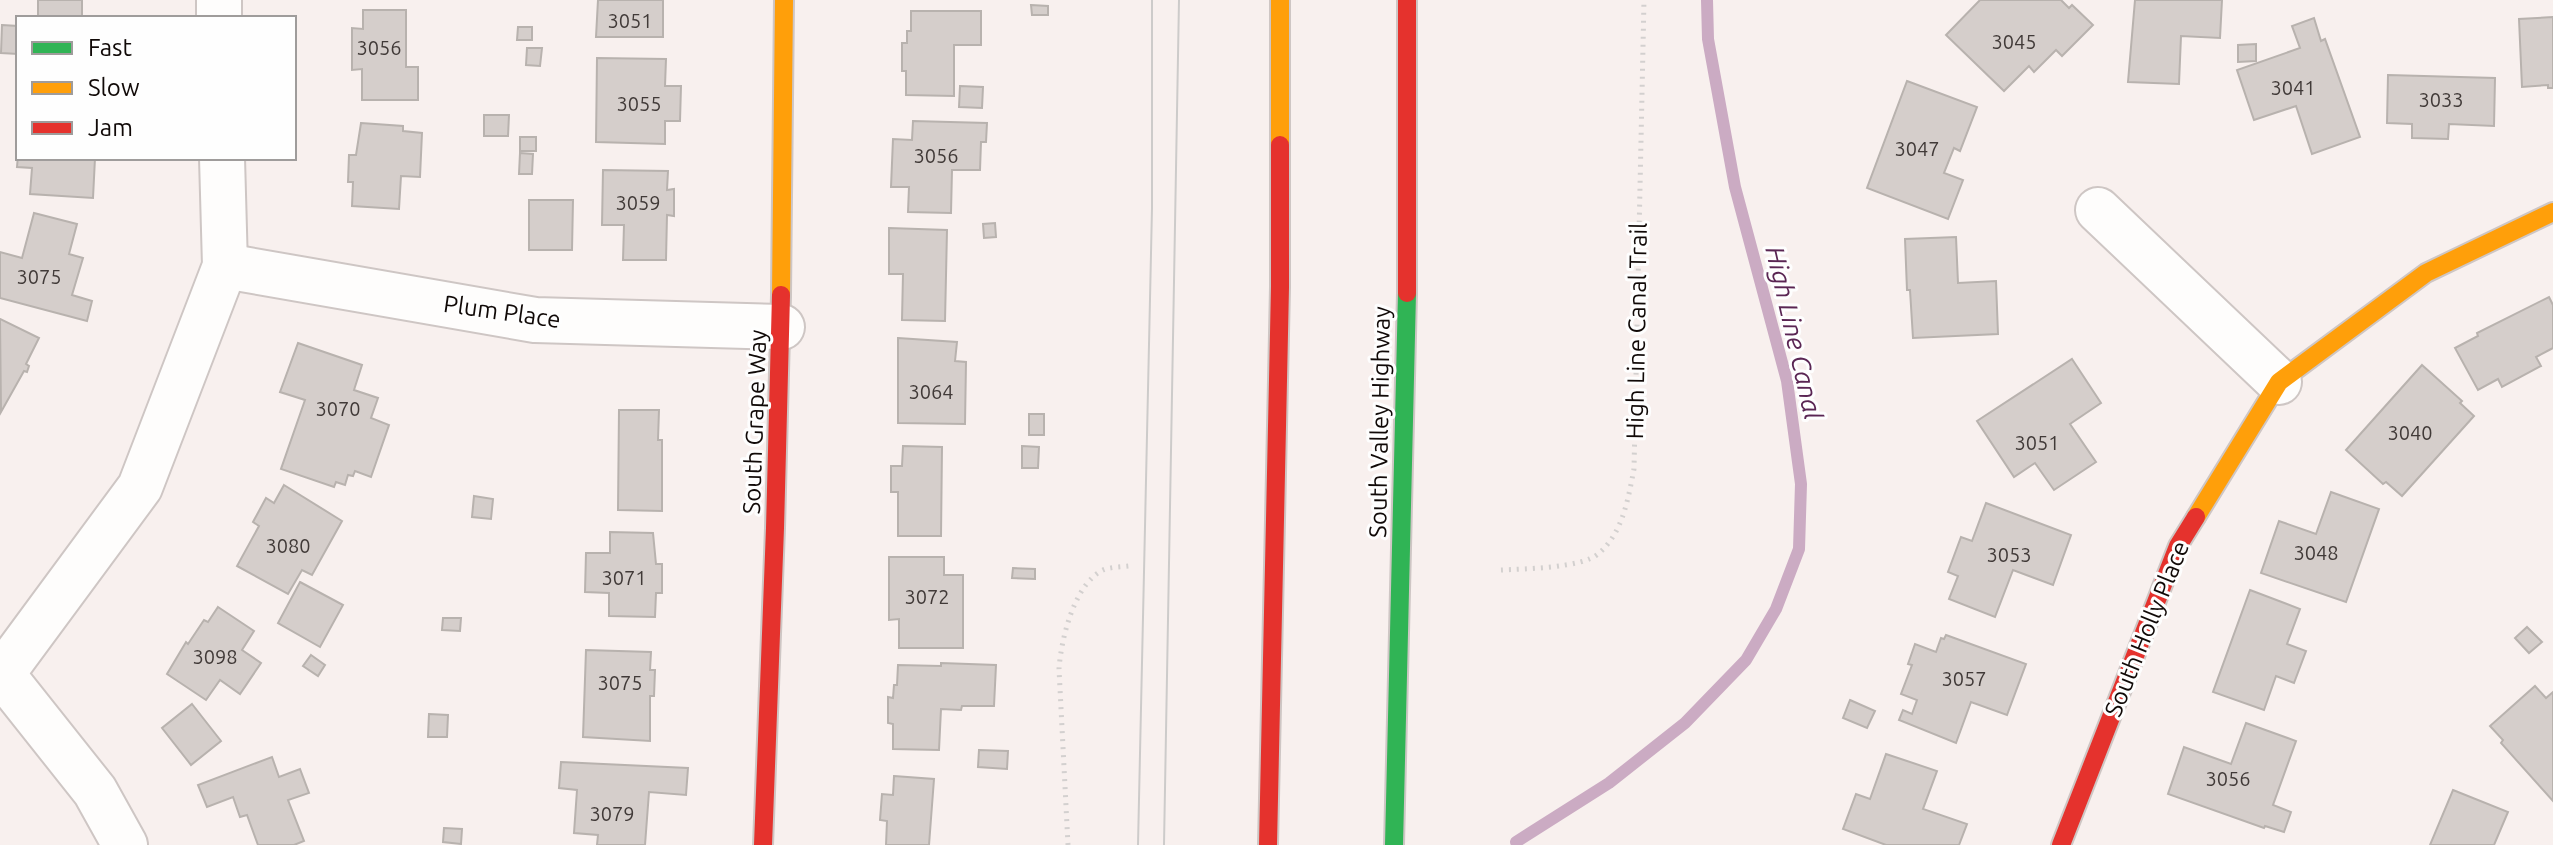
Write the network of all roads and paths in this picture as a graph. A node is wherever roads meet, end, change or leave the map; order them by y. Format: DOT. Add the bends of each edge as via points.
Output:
graph roads {
  1 [pos="784,0"];
  2 [pos="1280,0"];
  3 [pos="1407,0"];
  4 [pos="1644,0"];
  5 [pos="222,160"];
  6 [pos="2098,210"];
  7 [pos="2553,212"];
  8 [pos="225,266"];
  9 [pos="782,327"];
  10 [pos="2279,382"];
  11 [pos="1129,566"];
  12 [pos="1501,570"];
  13 [pos="1,675"];
  14 [pos="125,845"];
  15 [pos="763,845"];
  16 [pos="1068,845"];
  17 [pos="1268,845"];
  18 [pos="1394,845"];
  19 [pos="2061,845"];
  1 -- 9 [label="main road, South Grape Way"];
  2 -- 17 [label="main road"];
  3 -- 18 [label="main road, South Valley Highway" via="1407,343"];
  4 -- 12 [label="path, High Line Canal Trail" via="1634,469 1626,505 1616,533 1596,556 1550,567"];
  5 -- 8 [label="street"];
  6 -- 10 [label="street"];
  7 -- 10 [label="main road, South Holly Place" via="2426,273"];
  8 -- 9 [label="street, Plum Place" via="535,320"];
  8 -- 13 [label="street" via="140,487"];
  9 -- 15 [label="main road, South Grape Way"];
  10 -- 19 [label="main road, South Holly Place" via="2178,546"];
  11 -- 16 [label="path" via="1103,570 1084,588 1061,643"];
  13 -- 14 [label="street" via="95,791"];
}
